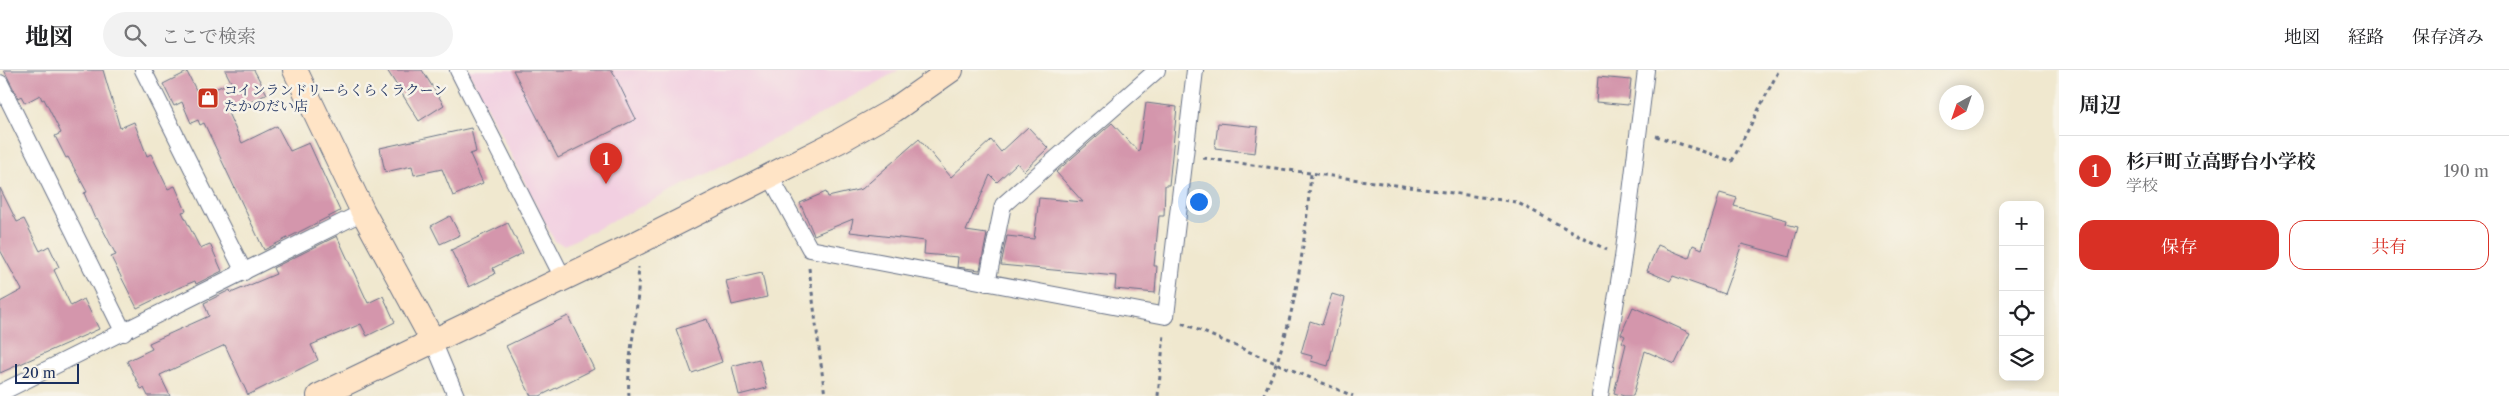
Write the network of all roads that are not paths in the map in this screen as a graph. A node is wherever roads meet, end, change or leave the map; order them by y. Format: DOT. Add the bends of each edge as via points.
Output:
graph roads {
  1 [pos="143,70"];
  2 [pos="295,70"];
  3 [pos="458,70"];
  4 [pos="951,70"];
  5 [pos="1157,70"];
  6 [pos="1195,70"];
  7 [pos="1646,70"];
  8 [pos="0,83"];
  9 [pos="770,176"];
  10 [pos="363,212"];
  11 [pos="244,272"];
  12 [pos="563,278"];
  13 [pos="987,283"];
  14 [pos="124,333"];
  15 [pos="433,341"];
  16 [pos="0,393"];
  17 [pos="319,396"];
  18 [pos="456,396"];
  19 [pos="1600,396"];
  1 -- 11 [label="street"];
  2 -- 10 [label="street"];
  3 -- 12 [label="street"];
  4 -- 9 [label="street" via="894,110"];
  5 -- 13 [label="street" via="1004,205"];
  6 -- 13 [label="street" via="1166,316"];
  7 -- 19 [label="street" via="1623,258"];
  8 -- 14 [label="street"];
  9 -- 12 [label="street"];
  9 -- 13 [label="street" via="810,249"];
  10 -- 11 [label="street"];
  10 -- 15 [label="street"];
  11 -- 14 [label="street"];
  12 -- 15 [label="street"];
  14 -- 16 [label="street"];
  15 -- 17 [label="street"];
  15 -- 18 [label="street"];
}
